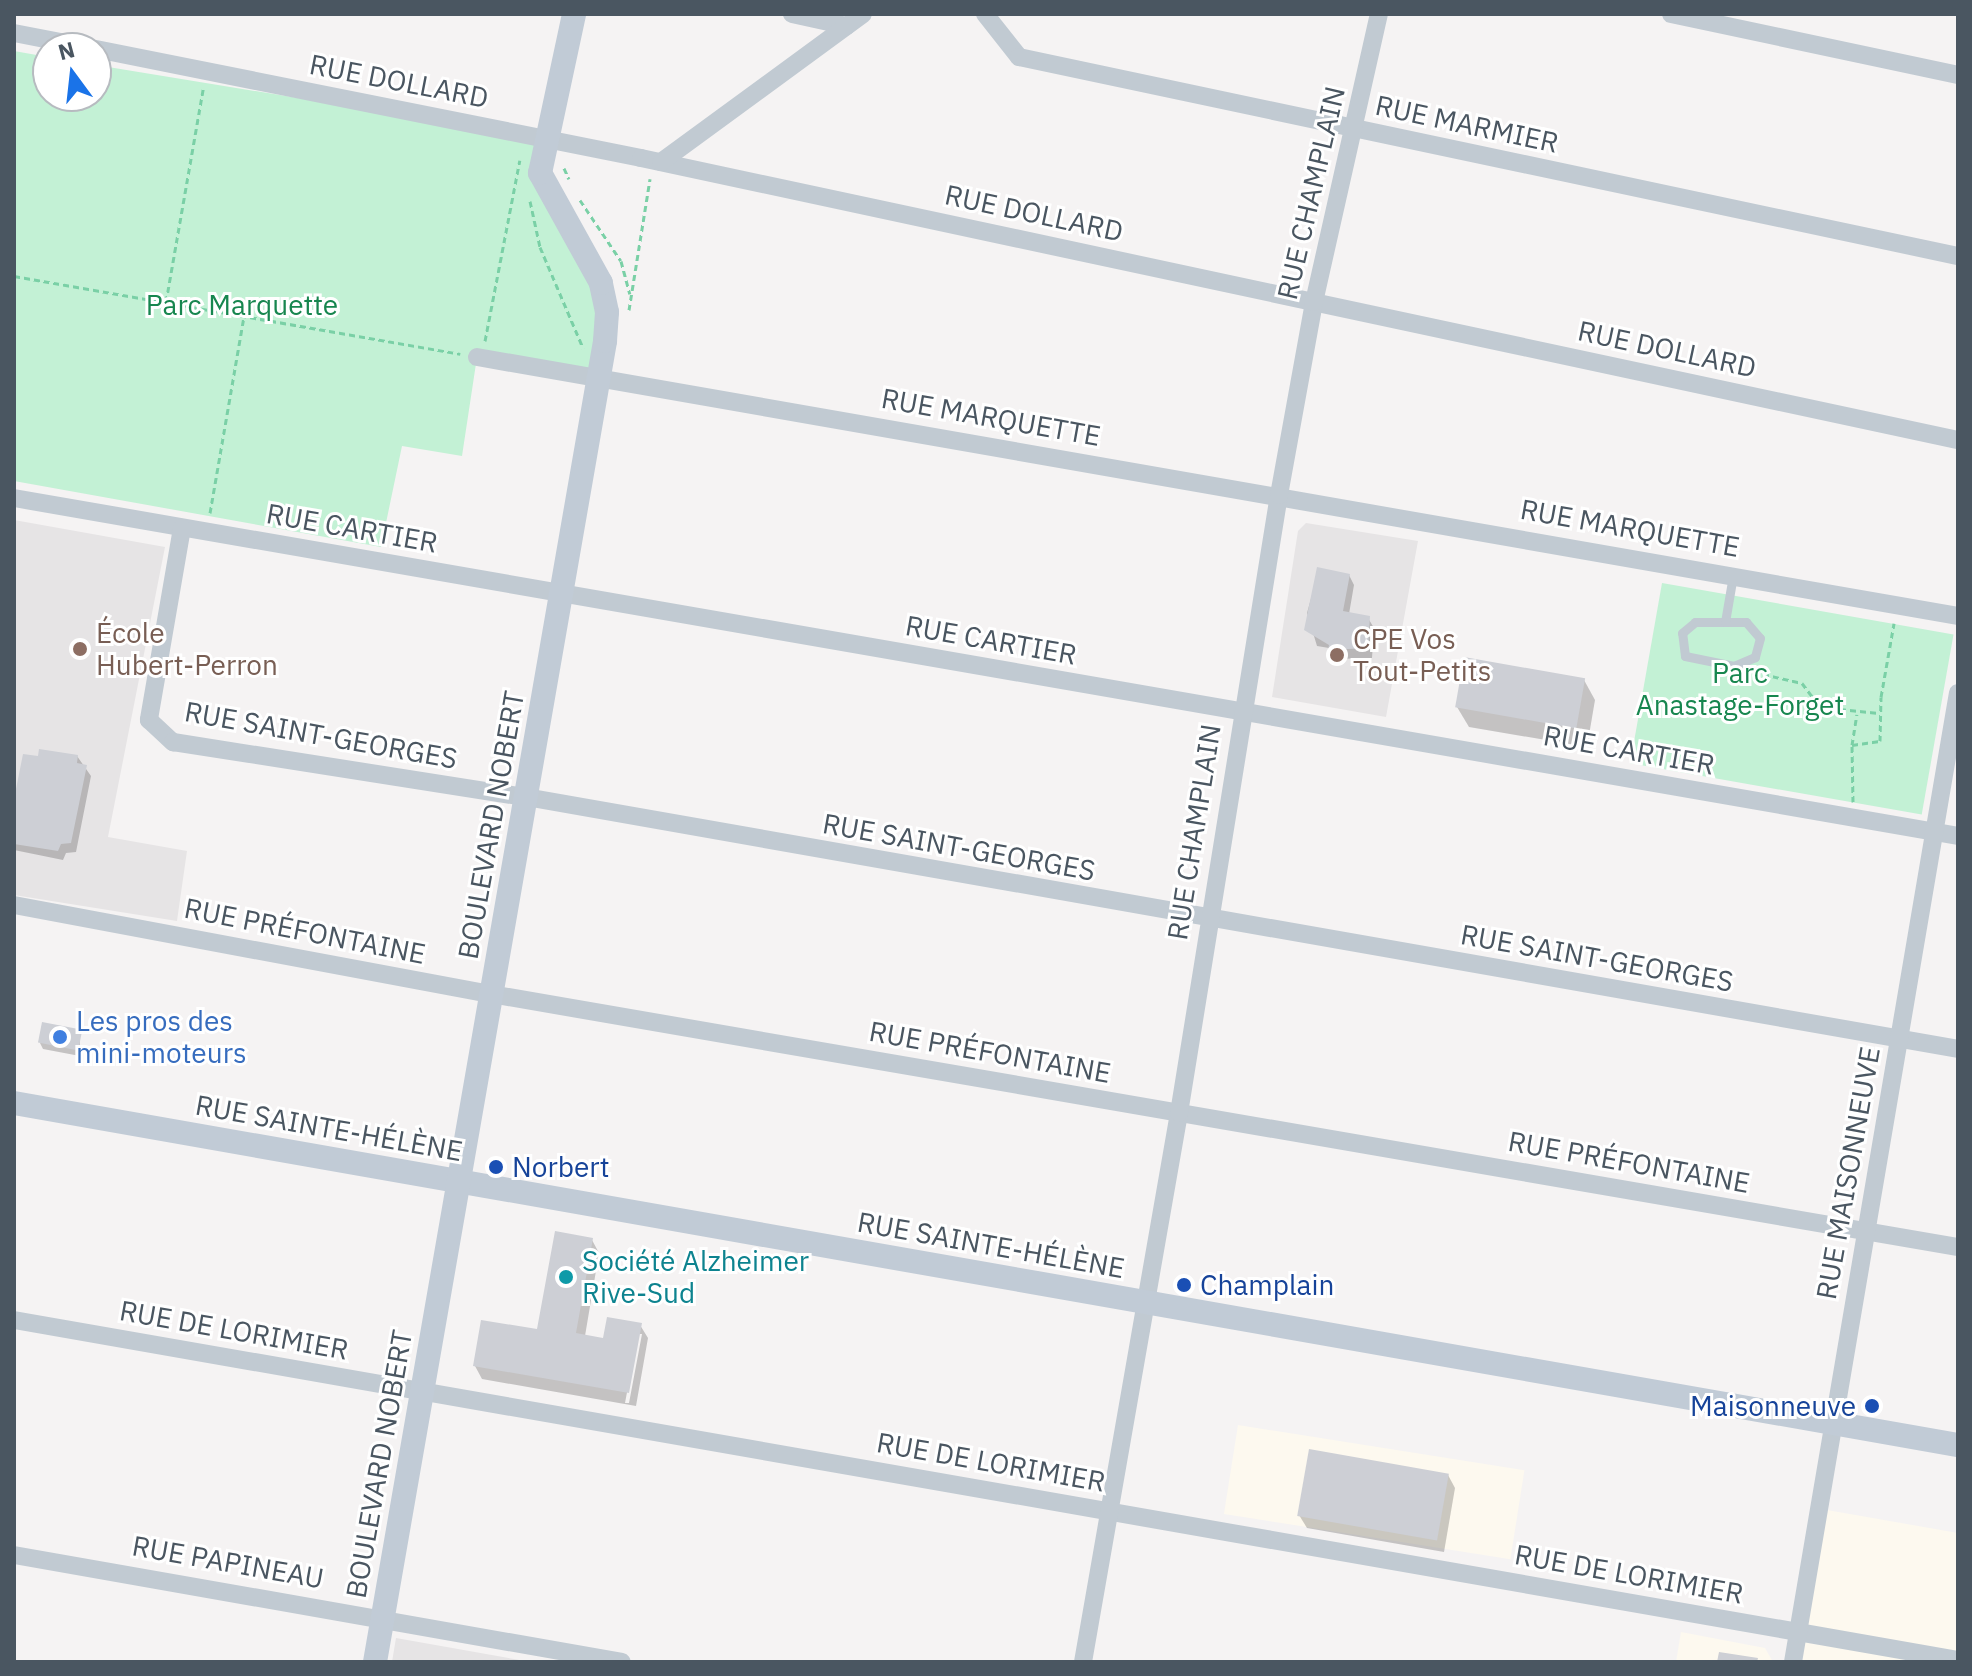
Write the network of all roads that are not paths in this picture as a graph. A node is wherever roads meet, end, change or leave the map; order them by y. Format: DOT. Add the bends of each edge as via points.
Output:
graph roads {
  1 [pos="574,14"];
  2 [pos="792,14"];
  3 [pos="863,14"];
  4 [pos="985,14"];
  5 [pos="1379,14"];
  6 [pos="1671,14"];
  7 [pos="847,26"];
  8 [pos="112,52"];
  9 [pos="1958,75"];
  10 [pos="1355,128"];
  11 [pos="548,139"];
  12 [pos="656,170"];
  13 [pos="1958,256"];
  14 [pos="1314,302"];
  15 [pos="477,357"];
  16 [pos="599,379"];
  17 [pos="1958,440"];
  18 [pos="1279,495"];
  19 [pos="14,498"];
  20 [pos="182,528"];
  21 [pos="1733,575"];
  22 [pos="562,594"];
  23 [pos="1958,616"];
  24 [pos="1725,622"];
  25 [pos="1958,693"];
  26 [pos="1240,712"];
  27 [pos="526,797"];
  28 [pos="1935,831"];
  29 [pos="1958,836"];
  30 [pos="14,905"];
  31 [pos="1209,920"];
  32 [pos="491,994"];
  33 [pos="1899,1039"];
  34 [pos="1958,1049"];
  35 [pos="14,1103"];
  36 [pos="1179,1113"];
  37 [pos="459,1182"];
  38 [pos="1867,1232"];
  39 [pos="1958,1247"];
  40 [pos="1146,1303"];
  41 [pos="14,1320"];
  42 [pos="422,1390"];
  43 [pos="1834,1425"];
  44 [pos="1958,1445"];
  45 [pos="1109,1511"];
  46 [pos="14,1555"];
  47 [pos="383,1617"];
  48 [pos="1798,1633"];
  49 [pos="1958,1660"];
  50 [pos="375,1662"];
  51 [pos="622,1662"];
  52 [pos="1083,1662"];
  53 [pos="1793,1662"];
  1 -- 11 [label="street, BOULEVARD NOBERT"];
  2 -- 7 [label="street"];
  3 -- 7 [label="street"];
  4 -- 10 [label="street, RUE MARMIER" via="1019,57"];
  5 -- 10 [label="street, RUE CHAMPLAIN"];
  6 -- 9 [label="street"];
  7 -- 12 [label="street"];
  8 -- 11 [label="street, RUE DOLLARD"];
  10 -- 13 [label="street, RUE MARMIER"];
  10 -- 14 [label="street, RUE CHAMPLAIN"];
  11 -- 12 [label="street, RUE DOLLARD"];
  11 -- 16 [label="street, BOULEVARD NOBERT" via="540,173 601,283 607,312"];
  12 -- 14 [label="street, RUE DOLLARD"];
  14 -- 17 [label="street, RUE DOLLARD"];
  14 -- 18 [label="street, RUE CHAMPLAIN"];
  15 -- 16 [label="street, RUE MARQUETTE"];
  16 -- 18 [label="street, RUE MARQUETTE"];
  16 -- 22 [label="street, BOULEVARD NOBERT"];
  18 -- 21 [label="street, RUE MARQUETTE"];
  18 -- 26 [label="street, RUE CHAMPLAIN"];
  19 -- 20 [label="street, RUE CARTIER"];
  20 -- 22 [label="street, RUE CARTIER"];
  20 -- 27 [label="street, RUE SAINT-GEORGES" via="149,720 173,742"];
  21 -- 23 [label="street, RUE MARQUETTE"];
  21 -- 24 [label="lane"];
  22 -- 26 [label="street, RUE CARTIER"];
  22 -- 27 [label="street, BOULEVARD NOBERT"];
  24 -- 24 [label="lane" via="1695,622 1682,633 1685,656 1734,666 1755,657 1760,638 1746,622"];
  25 -- 28 [label="street, RUE MAISONNEUVE"];
  26 -- 28 [label="street, RUE CARTIER"];
  26 -- 31 [label="street, RUE CHAMPLAIN"];
  27 -- 31 [label="street, RUE SAINT-GEORGES"];
  27 -- 32 [label="street, BOULEVARD NOBERT"];
  28 -- 29 [label="street, RUE CARTIER"];
  28 -- 33 [label="street, RUE MAISONNEUVE"];
  30 -- 32 [label="street, RUE PRÉFONTAINE"];
  31 -- 33 [label="street, RUE SAINT-GEORGES"];
  31 -- 36 [label="street, RUE CHAMPLAIN"];
  32 -- 36 [label="street, RUE PRÉFONTAINE"];
  32 -- 37 [label="street, BOULEVARD NOBERT"];
  33 -- 34 [label="street, RUE SAINT-GEORGES"];
  33 -- 38 [label="street, RUE MAISONNEUVE"];
  35 -- 37 [label="street, RUE SAINTE-HÉLÈNE"];
  36 -- 38 [label="street, RUE PRÉFONTAINE"];
  36 -- 40 [label="street, RUE CHAMPLAIN"];
  37 -- 40 [label="street, RUE SAINTE-HÉLÈNE"];
  37 -- 42 [label="street, BOULEVARD NOBERT"];
  38 -- 39 [label="street, RUE PRÉFONTAINE"];
  38 -- 43 [label="street, RUE MAISONNEUVE"];
  40 -- 43 [label="street, RUE SAINTE-HÉLÈNE"];
  40 -- 45 [label="street, RUE CHAMPLAIN"];
  41 -- 42 [label="street, RUE DE LORIMIER"];
  42 -- 45 [label="street, RUE DE LORIMIER"];
  42 -- 47 [label="street, BOULEVARD NOBERT"];
  43 -- 44 [label="street, RUE SAINTE-HÉLÈNE"];
  43 -- 48 [label="street, RUE MAISONNEUVE"];
  45 -- 48 [label="street, RUE DE LORIMIER"];
  45 -- 52 [label="street, RUE CHAMPLAIN"];
  46 -- 47 [label="street, RUE PAPINEAU"];
  47 -- 50 [label="street, BOULEVARD NOBERT"];
  47 -- 51 [label="street, RUE PAPINEAU"];
  48 -- 49 [label="street, RUE DE LORIMIER"];
  48 -- 53 [label="street, RUE MAISONNEUVE"];
}
